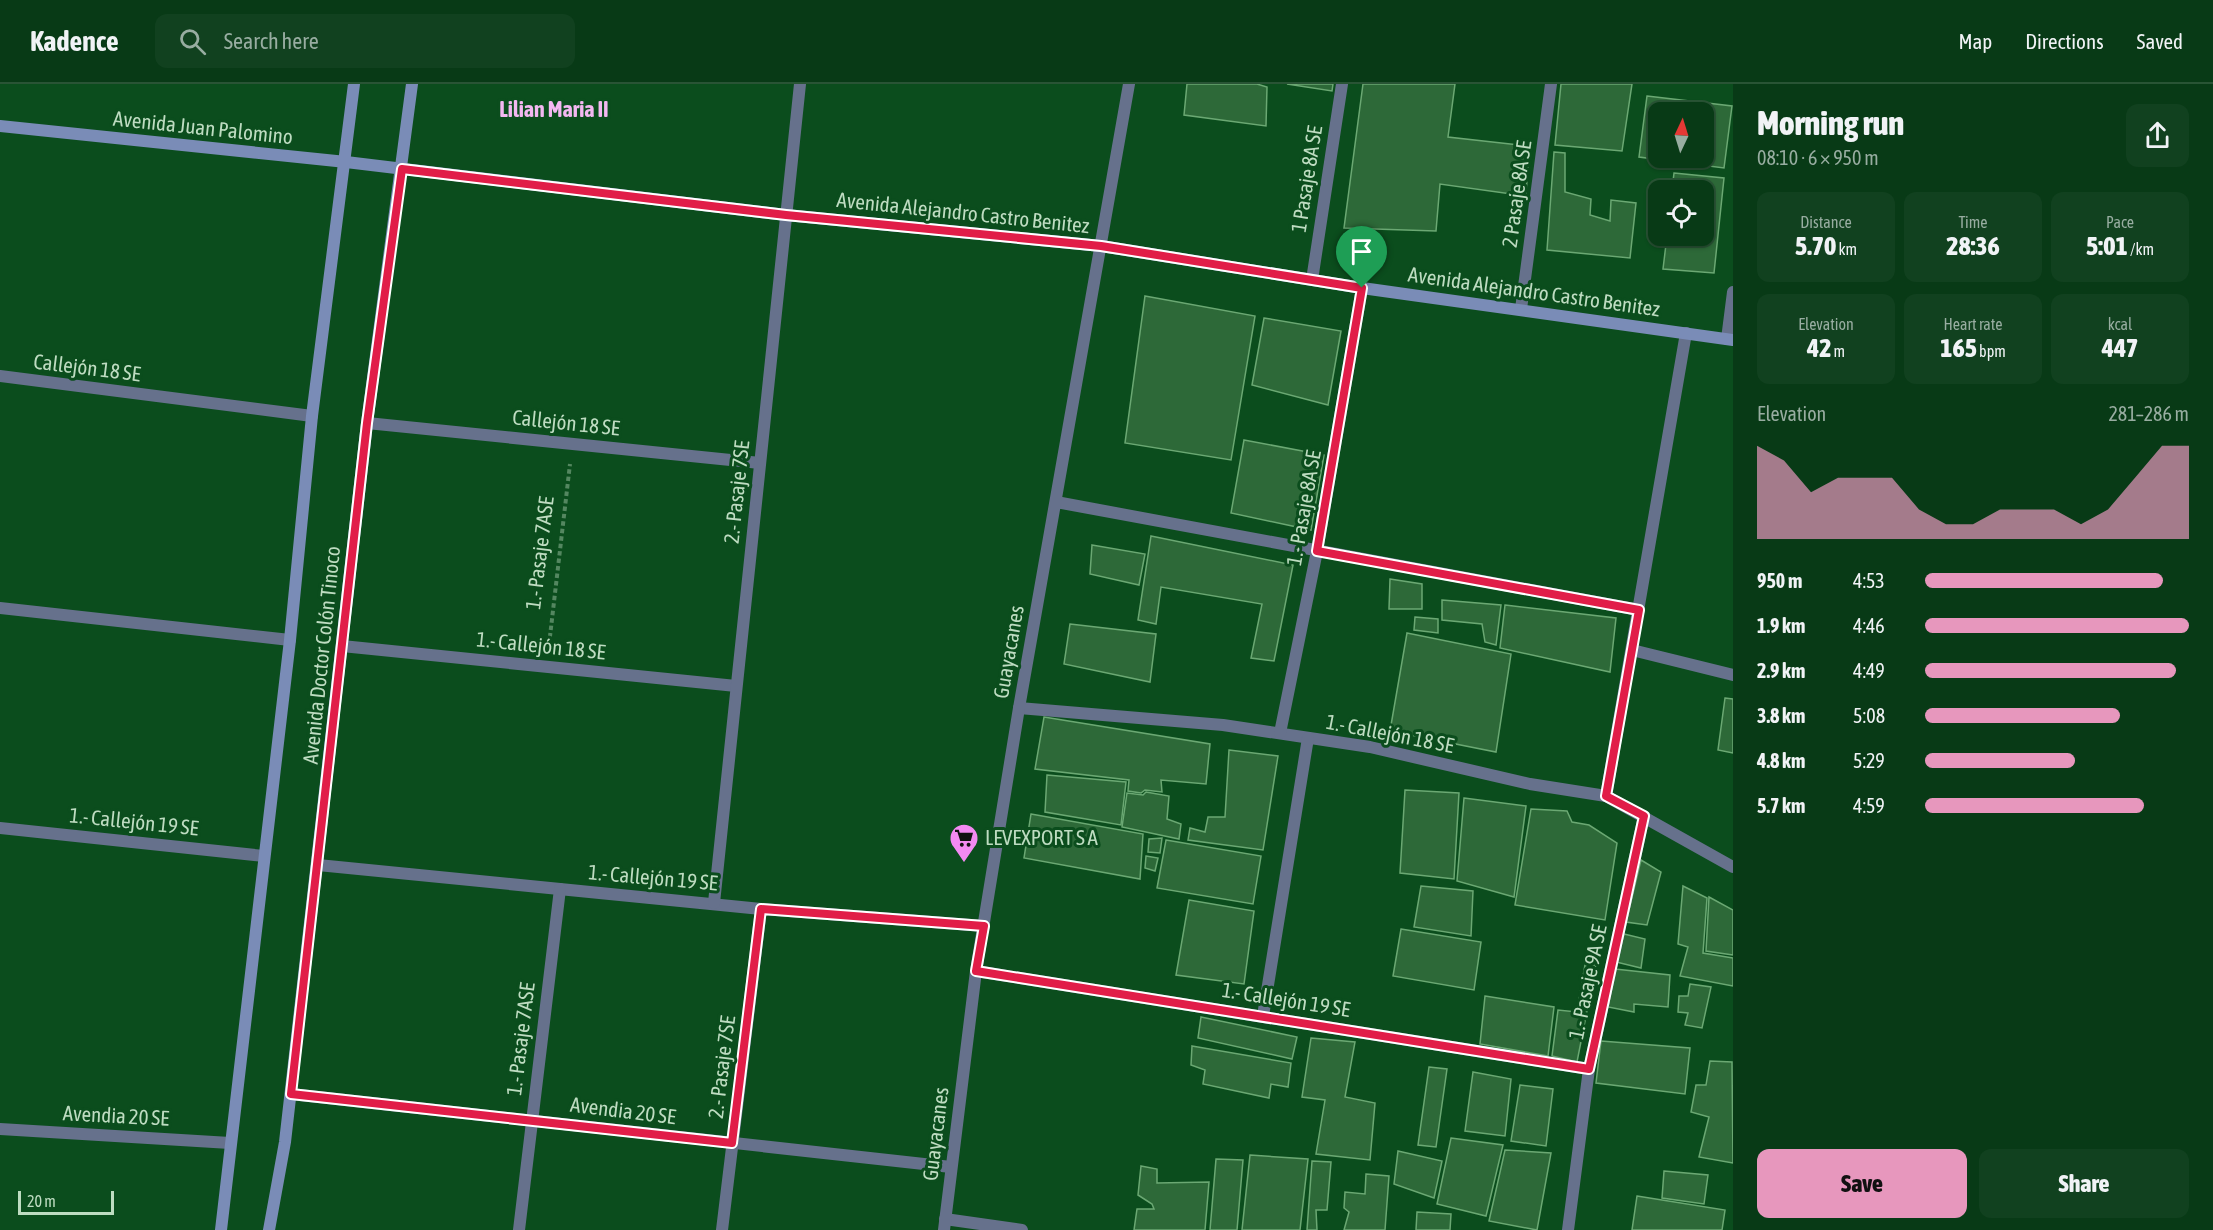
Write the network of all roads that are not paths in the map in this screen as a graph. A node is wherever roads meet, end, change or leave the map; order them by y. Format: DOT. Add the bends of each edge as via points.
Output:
graph roads {
  1 [pos="354,84"];
  2 [pos="412,84"];
  3 [pos="800,84"];
  4 [pos="1129,84"];
  5 [pos="1342,84"];
  6 [pos="1551,84"];
  7 [pos="0,126"];
  8 [pos="346,162"];
  9 [pos="402,169"];
  10 [pos="786,215"];
  11 [pos="1101,246"];
  12 [pos="1312,280"];
  13 [pos="1362,288"];
  14 [pos="1733,292"];
  15 [pos="1521,309"];
  16 [pos="1686,333"];
  17 [pos="1730,339"];
  18 [pos="0,376"];
  19 [pos="312,416"];
  20 [pos="367,423"];
  21 [pos="760,463"];
  22 [pos="1056,502"];
  23 [pos="1317,551"];
  24 [pos="0,609"];
  25 [pos="1639,610"];
  26 [pos="290,640"];
  27 [pos="342,646"];
  28 [pos="1632,650"];
  29 [pos="1733,675"];
  30 [pos="735,686"];
  31 [pos="1019,708"];
  32 [pos="1280,734"];
  33 [pos="1308,738"];
  34 [pos="1606,796"];
  35 [pos="1644,816"];
  36 [pos="0,828"];
  37 [pos="264,856"];
  38 [pos="318,865"];
  39 [pos="1733,867"];
  40 [pos="560,889"];
  41 [pos="714,903"];
  42 [pos="761,909"];
  43 [pos="984,926"];
  44 [pos="976,971"];
  45 [pos="1263,1016"];
  46 [pos="1589,1069"];
  47 [pos="291,1094"];
  48 [pos="530,1120"];
  49 [pos="0,1129"];
  50 [pos="230,1143"];
  51 [pos="732,1143"];
  52 [pos="951,1167"];
  53 [pos="944,1225"];
  54 [pos="221,1230"];
  55 [pos="269,1230"];
  56 [pos="519,1230"];
  57 [pos="722,1230"];
  58 [pos="1022,1230"];
  59 [pos="1568,1230"];
  1 -- 8 [label="main road, Avenida Doctor Colón Tinoco"];
  2 -- 9 [label="main road, Avenida Doctor Colón Tinoco"];
  3 -- 10 [label="street, 2.- Pasaje 7SE"];
  4 -- 11 [label="street, Guayacanes"];
  5 -- 12 [label="street, 1 Pasaje 8A SE"];
  6 -- 15 [label="street, 2 Pasaje 8A SE"];
  7 -- 8 [label="main road, Avenida Juan Palomino"];
  8 -- 9 [label="main road, Avenida Juan Palomino"];
  8 -- 19 [label="main road, Avenida Doctor Colón Tinoco"];
  9 -- 10 [label="main road, Avenida Alejandro Castro Benitez"];
  9 -- 20 [label="main road, Avenida Doctor Colón Tinoco"];
  10 -- 11 [label="main road, Avenida Alejandro Castro Benitez"];
  10 -- 21 [label="street, 2.- Pasaje 7SE"];
  11 -- 12 [label="main road, Avenida Alejandro Castro Benitez"];
  11 -- 22 [label="street, Guayacanes"];
  12 -- 13 [label="main road, Avenida Alejandro Castro Benitez"];
  13 -- 15 [label="main road, Avenida Alejandro Castro Benitez"];
  13 -- 23 [label="street, 1.- Pasaje 8A SE"];
  14 -- 17 [label="street"];
  15 -- 16 [label="main road, Avenida Alejandro Castro Benitez"];
  16 -- 17 [label="main road, Avenida Alejandro Castro Benitez"];
  16 -- 25 [label="street"];
  18 -- 19 [label="street, Callejón 18 SE"];
  19 -- 26 [label="main road, Avenida Doctor Colón Tinoco"];
  20 -- 21 [label="street, Callejón 18 SE"];
  20 -- 27 [label="main road, Avenida Doctor Colón Tinoco"];
  21 -- 30 [label="street, 2.- Pasaje 7SE"];
  22 -- 23 [label="street"];
  22 -- 31 [label="street, Guayacanes"];
  23 -- 25 [label="street"];
  23 -- 32 [label="street, 1.- Pasaje 8A SE"];
  24 -- 26 [label="street"];
  25 -- 28 [label="street"];
  26 -- 37 [label="main road, Avenida Doctor Colón Tinoco"];
  27 -- 30 [label="street, 1.- Callejón 18 SE"];
  27 -- 38 [label="main road, Avenida Doctor Colón Tinoco"];
  28 -- 29 [label="street"];
  28 -- 34 [label="street"];
  30 -- 41 [label="street, 2.- Pasaje 7SE"];
  31 -- 32 [label="street, 1.- Callejón 18 SE" via="1223,725"];
  31 -- 43 [label="street, Guayacanes"];
  32 -- 33 [label="street, 1.- Callejón 18 SE"];
  33 -- 34 [label="street, 1.- Callejón 18 SE" via="1370,747 1530,784"];
  33 -- 45 [label="street"];
  34 -- 35 [label="street, 1.- Callejón 18 SE"];
  35 -- 39 [label="street, 1.- Callejón 18 SE"];
  35 -- 46 [label="street, 1.- Pasaje 9A SE"];
  36 -- 37 [label="street, 1.- Callejón 19 SE"];
  37 -- 50 [label="main road, Avenida Doctor Colón Tinoco"];
  38 -- 40 [label="street, 1.- Callejón 19 SE"];
  38 -- 47 [label="main road, Avenida Doctor Colón Tinoco"];
  40 -- 41 [label="street, 1.- Callejón 19 SE"];
  40 -- 48 [label="street, 1.- Pasaje 7ASE"];
  41 -- 42 [label="street, 1.- Callejón 19 SE"];
  42 -- 43 [label="street, 1.- Callejón 19 SE"];
  42 -- 51 [label="street, 2.- Pasaje 7SE"];
  43 -- 44 [label="street, Guayacanes"];
  44 -- 45 [label="street, 1.- Callejón 19 SE"];
  44 -- 52 [label="street, Guayacanes"];
  45 -- 46 [label="street, 1.- Callejón 19 SE"];
  46 -- 59 [label="street, 1.- Pasaje 9A SE"];
  47 -- 48 [label="street, Avendia 20 SE"];
  47 -- 55 [label="main road, Avenida Doctor Colón Tinoco"];
  48 -- 51 [label="street, Avendia 20 SE"];
  48 -- 56 [label="street, 1.- Pasaje 7ASE"];
  49 -- 50 [label="street, Avendia 20 SE"];
  50 -- 54 [label="main road, Avenida Doctor Colón Tinoco"];
  51 -- 52 [label="street, Avendia 20 SE"];
  51 -- 57 [label="street, 2.- Pasaje 7SE"];
  52 -- 53 [label="street, Guayacanes"];
  53 -- 58 [label="street"];
}
